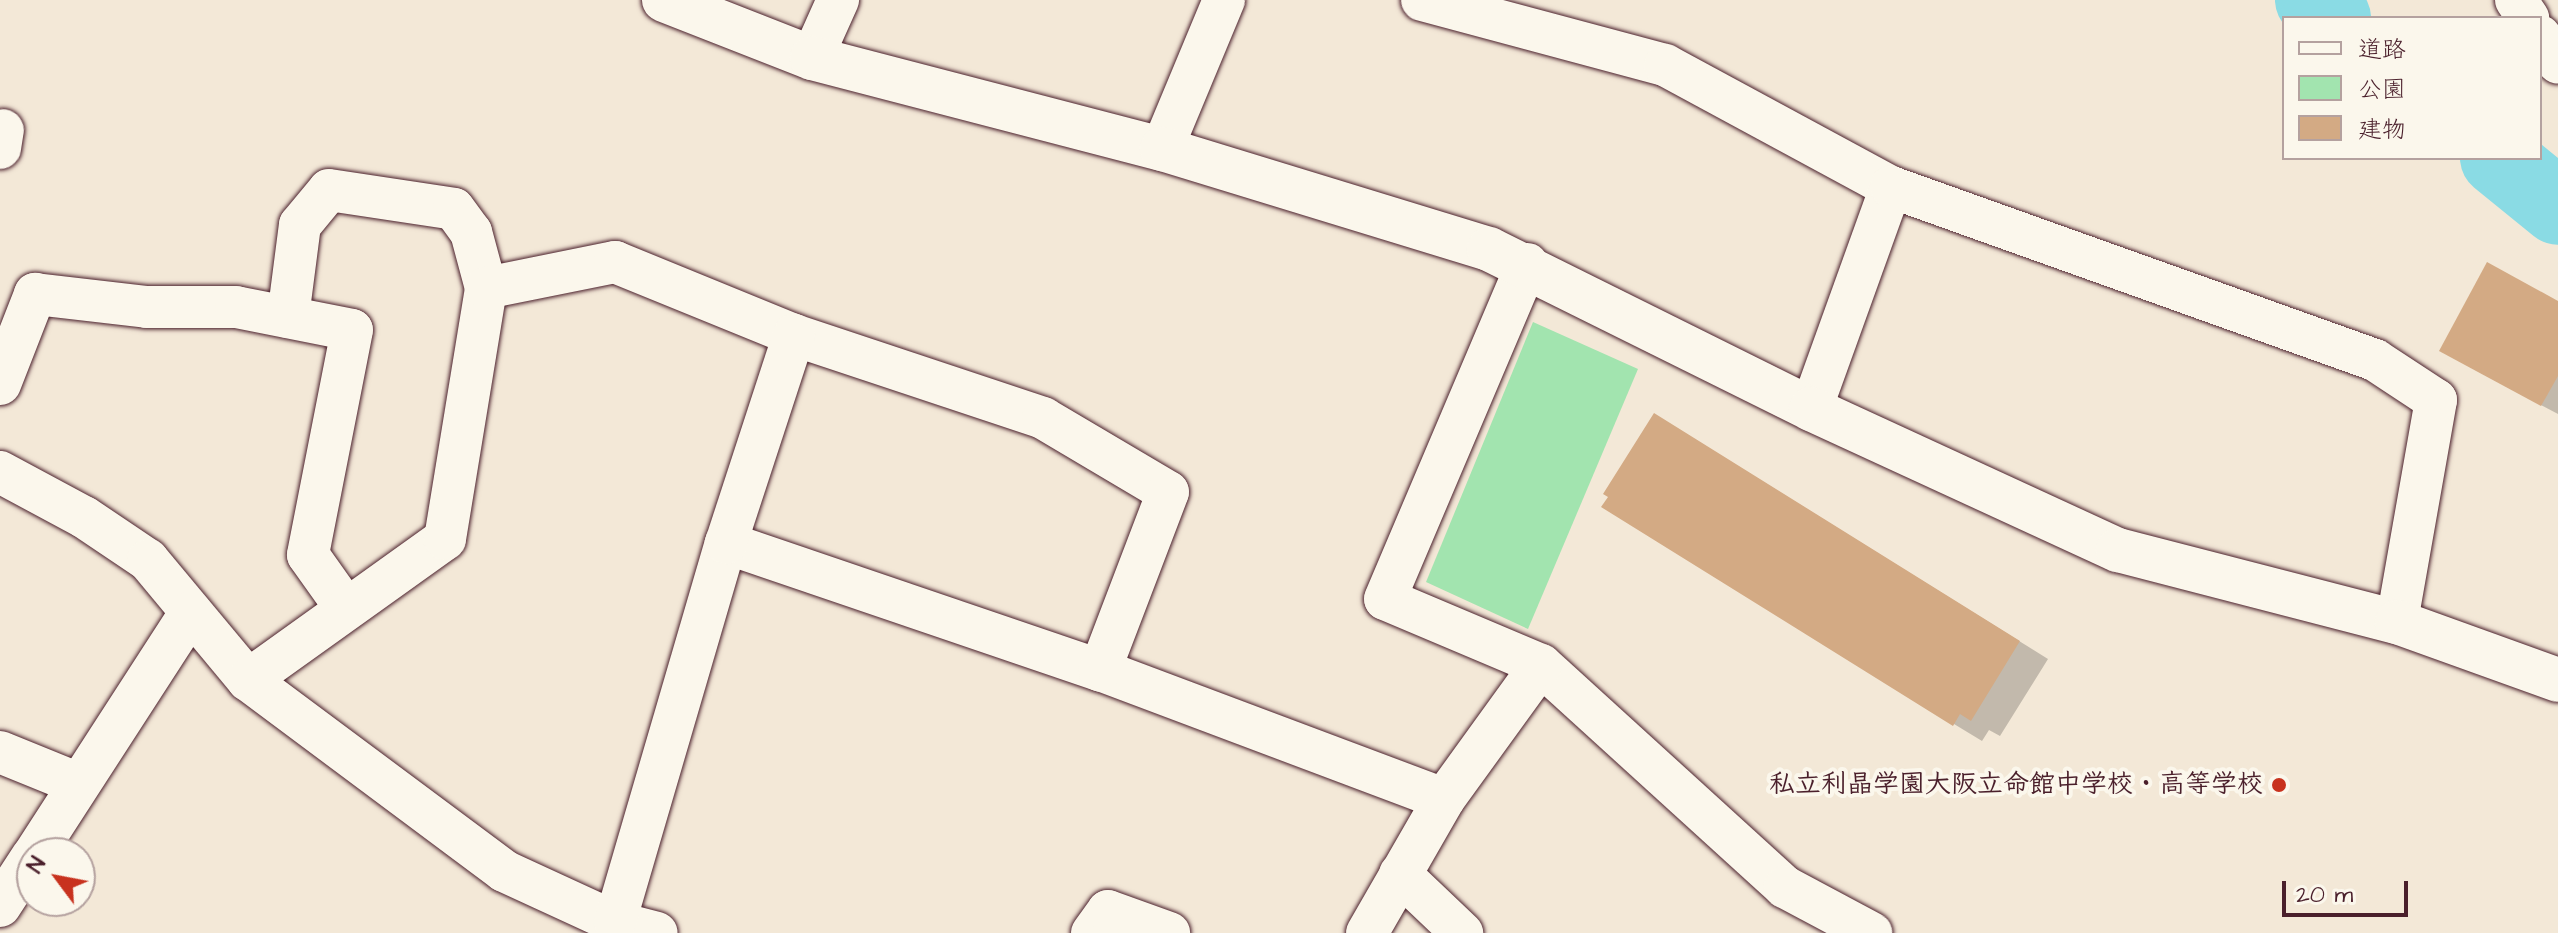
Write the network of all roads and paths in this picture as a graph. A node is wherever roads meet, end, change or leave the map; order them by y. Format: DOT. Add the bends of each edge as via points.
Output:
graph roads {
  1 [pos="664,0"];
  2 [pos="838,0"];
  3 [pos="1224,0"];
  4 [pos="1422,0"];
  5 [pos="2542,39"];
  6 [pos="812,58"];
  7 [pos="2558,63"];
  8 [pos="1162,149"];
  9 [pos="1891,187"];
  10 [pos="1527,264"];
  11 [pos="486,288"];
  12 [pos="288,317"];
  13 [pos="794,335"];
  14 [pos="0,384"];
  15 [pos="1811,409"];
  16 [pos="0,472"];
  17 [pos="726,543"];
  18 [pos="345,607"];
  19 [pos="191,612"];
  20 [pos="2397,622"];
  21 [pos="1541,665"];
  22 [pos="1100,670"];
  23 [pos="248,680"];
  24 [pos="2558,680"];
  25 [pos="0,752"];
  26 [pos="79,784"];
  27 [pos="1444,799"];
  28 [pos="45,837"];
  29 [pos="1400,874"];
  30 [pos="16,881"];
  31 [pos="0,906"];
  32 [pos="615,922"];
  33 [pos="657,933"];
  34 [pos="1092,933"];
  35 [pos="1169,933"];
  36 [pos="1367,933"];
  37 [pos="1462,933"];
  38 [pos="1871,933"];
  1 -- 6 [label="street"];
  2 -- 6 [label="street"];
  3 -- 8 [label="street"];
  4 -- 9 [label="street" via="1665,65"];
  5 -- 7 [label="street"];
  6 -- 8 [label="street"];
  8 -- 10 [label="street"];
  9 -- 15 [label="street"];
  9 -- 20 [label="street" via="2375,360 2436,400"];
  10 -- 15 [label="street"];
  10 -- 21 [label="street" via="1385,599"];
  11 -- 12 [label="street" via="471,232 454,209 329,190 300,225"];
  11 -- 13 [label="street" via="615,262"];
  11 -- 18 [label="street" via="445,539"];
  12 -- 14 [label="street" via="236,307 147,307 35,294"];
  12 -- 18 [label="street" via="352,330 308,555"];
  13 -- 17 [label="street"];
  13 -- 22 [label="street" via="1043,418 1168,492"];
  15 -- 20 [label="street" via="2118,550"];
  16 -- 19 [label="street" via="84,517 148,560"];
  17 -- 22 [label="street"];
  17 -- 32 [label="street"];
  18 -- 23 [label="street"];
  19 -- 23 [label="street"];
  19 -- 26 [label="street"];
  20 -- 24 [label="street"];
  21 -- 27 [label="street"];
  21 -- 38 [label="street" via="1785,887"];
  22 -- 27 [label="street"];
  23 -- 32 [label="street" via="504,871"];
  25 -- 26 [label="street"];
  26 -- 28 [label="street"];
  27 -- 29 [label="street"];
  29 -- 36 [label="street"];
  29 -- 37 [label="street"];
  30 -- 31 [label="street"];
  32 -- 33 [label="street"];
  34 -- 35 [label="street" via="1108,911"];
}
